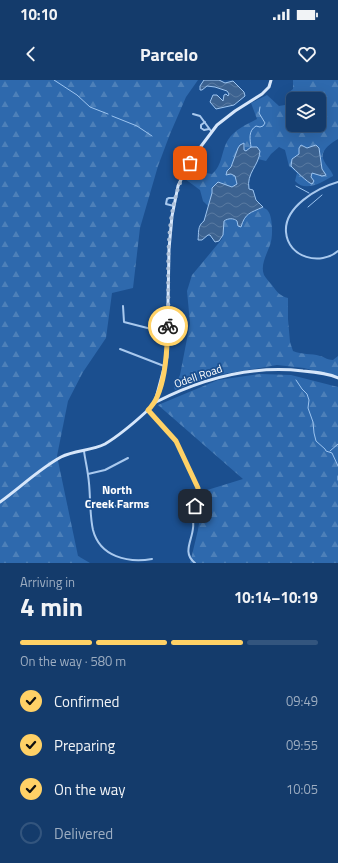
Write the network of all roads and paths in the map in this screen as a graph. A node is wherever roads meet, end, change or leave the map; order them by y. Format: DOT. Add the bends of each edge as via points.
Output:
graph roads {
  1 [pos="271,80"];
  2 [pos="193,114"];
  3 [pos="205,122"];
  4 [pos="210,130"];
  5 [pos="338,182"];
  6 [pos="175,198"];
  7 [pos="174,206"];
  8 [pos="338,251"];
  9 [pos="123,306"];
  10 [pos="168,333"];
  11 [pos="120,349"];
  12 [pos="166,366"];
  13 [pos="338,378"];
  14 [pos="155,402"];
  15 [pos="148,410"];
  16 [pos="84,450"];
  17 [pos="128,458"];
  18 [pos="88,474"];
  19 [pos="0,502"];
  20 [pos="125,506"];
  21 [pos="91,507"];
  22 [pos="152,559"];
  23 [pos="195,563"];
  1 -- 4 [label="street" via="269,87 262,94"];
  2 -- 3 [label="street" via="200,116"];
  3 -- 4 [label="street"];
  3 -- 4 [label="street" via="201,128"];
  4 -- 6 [label="street" via="182,177"];
  5 -- 8 [label="street" via="318,190 304,200 290,215 286,225 289,242 295,251 308,258 326,258"];
  6 -- 7 [label="street"];
  6 -- 7 [label="street" via="166,200 166,204"];
  7 -- 10 [label="street" via="168,263"];
  9 -- 10 [label="street" via="124,322"];
  10 -- 12 [label="street"];
  11 -- 12 [label="street"];
  12 -- 14 [label="street"];
  13 -- 14 [label="street, Odell Road" via="324,373 285,369 238,374 212,379"];
  14 -- 15 [label="street, Odell Road"];
  15 -- 16 [label="street, Odell Road" via="105,443"];
  15 -- 23 [label="street" via="176,441 198,488 188,550 189,557"];
  16 -- 18 [label="street"];
  16 -- 19 [label="street, Odell Road" via="57,460"];
  17 -- 18 [label="street" via="105,470"];
  18 -- 21 [label="street"];
  20 -- 21 [label="street"];
  21 -- 22 [label="street" via="95,535 107,552 129,561"];
}
